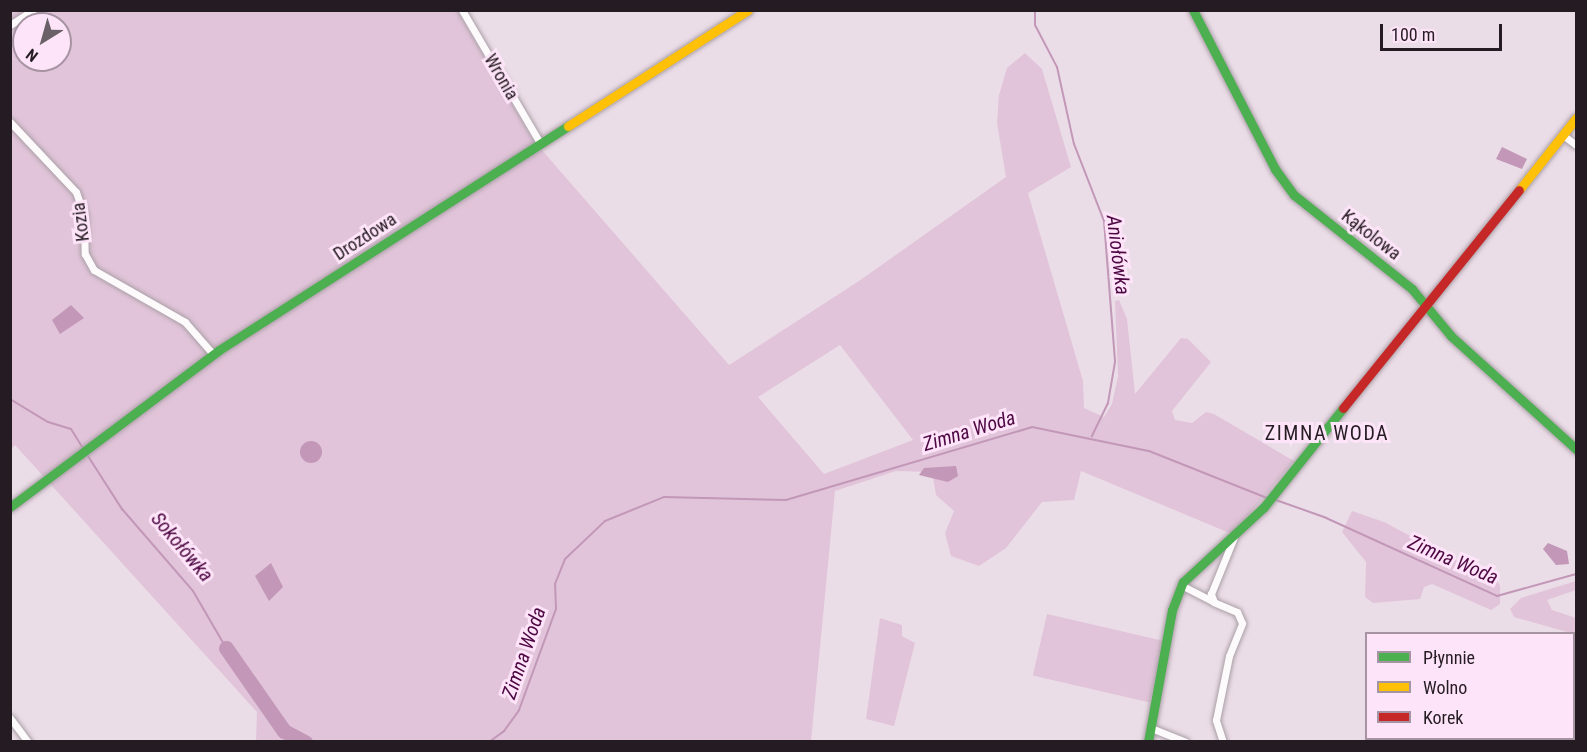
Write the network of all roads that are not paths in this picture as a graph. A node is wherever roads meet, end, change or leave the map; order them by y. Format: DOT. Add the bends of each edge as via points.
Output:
graph roads {
  1 [pos="33,10"];
  2 [pos="462,10"];
  3 [pos="748,10"];
  4 [pos="1193,10"];
  5 [pos="10,25"];
  6 [pos="1576,118"];
  7 [pos="10,122"];
  8 [pos="1563,135"];
  9 [pos="540,143"];
  10 [pos="1576,145"];
  11 [pos="1427,305"];
  12 [pos="213,354"];
  13 [pos="1576,449"];
  14 [pos="10,507"];
  15 [pos="1236,536"];
  16 [pos="1181,585"];
  17 [pos="1214,602"];
  18 [pos="10,718"];
  19 [pos="1151,728"];
  20 [pos="28,741"];
  21 [pos="1148,741"];
  22 [pos="1185,741"];
  23 [pos="1223,741"];
  1 -- 5 [label="street"];
  2 -- 9 [label="street, Wronia"];
  3 -- 9 [label="street, Drozdowa"];
  4 -- 11 [label="street, Kąkolowa" via="1283,182 1301,202"];
  6 -- 8 [label="street"];
  7 -- 12 [label="street, Kozia" via="76,192 84,215 85,255 94,270 185,322"];
  8 -- 10 [label="street"];
  8 -- 11 [label="street"];
  9 -- 12 [label="street, Drozdowa"];
  11 -- 13 [label="street, Kąkolowa" via="1476,361"];
  11 -- 15 [label="street" via="1264,507"];
  12 -- 14 [label="street, Drozdowa"];
  15 -- 16 [label="street"];
  15 -- 17 [label="street" via="1211,594"];
  16 -- 17 [label="street"];
  16 -- 19 [label="street" via="1172,610"];
  17 -- 23 [label="street" via="1237,612 1242,623 1229,656 1216,720"];
  18 -- 20 [label="street"];
  19 -- 21 [label="street"];
  19 -- 22 [label="street"];
}
